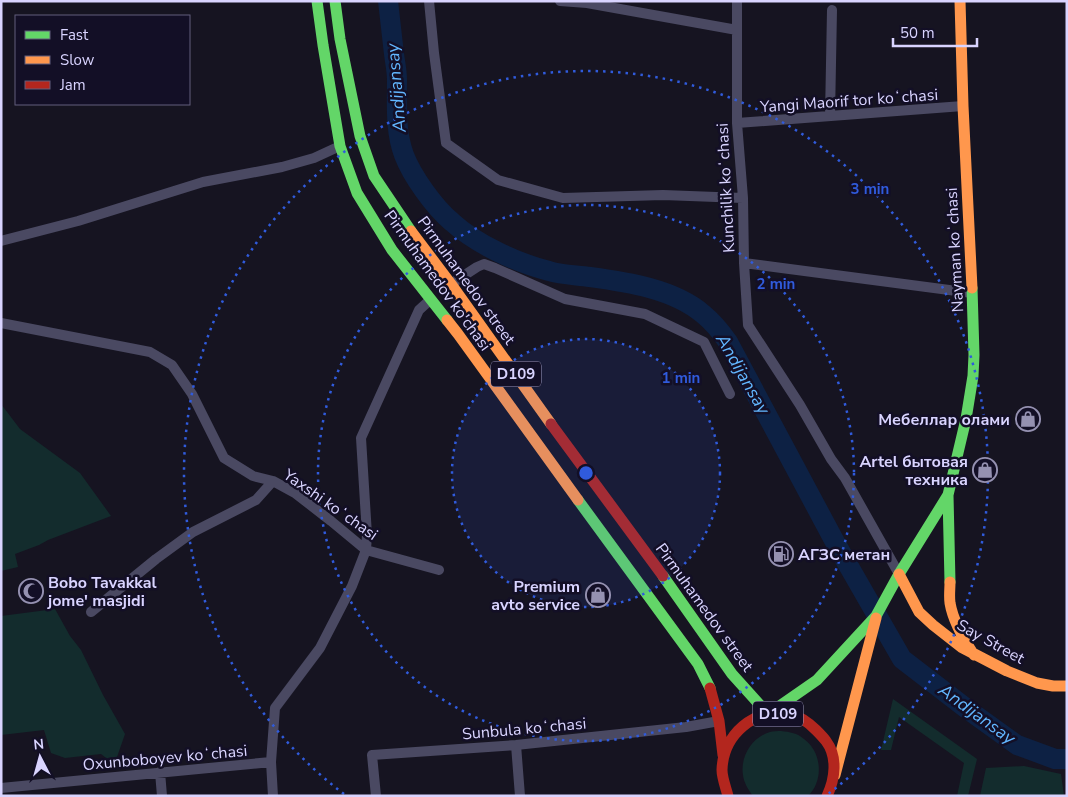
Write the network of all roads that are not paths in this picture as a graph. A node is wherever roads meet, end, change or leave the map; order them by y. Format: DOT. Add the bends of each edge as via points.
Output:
graph roads {
  1 [pos="317,1"];
  2 [pos="335,1"];
  3 [pos="429,1"];
  4 [pos="560,1"];
  5 [pos="737,1"];
  6 [pos="960,1"];
  7 [pos="832,10"];
  8 [pos="738,30"];
  9 [pos="963,106"];
  10 [pos="830,116"];
  11 [pos="737,123"];
  12 [pos="340,146"];
  13 [pos="743,198"];
  14 [pos="1,241"];
  15 [pos="744,263"];
  16 [pos="450,284"];
  17 [pos="972,293"];
  18 [pos="430,300"];
  19 [pos="1,323"];
  20 [pos="730,394"];
  21 [pos="273,481"];
  22 [pos="948,495"];
  23 [pos="366,550"];
  24 [pos="439,570"];
  25 [pos="899,574"];
  26 [pos="91,612"];
  27 [pos="876,616"];
  28 [pos="974,655"];
  29 [pos="1067,686"];
  30 [pos="768,714"];
  31 [pos="718,721"];
  32 [pos="516,745"];
  33 [pos="723,755"];
  34 [pos="271,762"];
  35 [pos="160,772"];
  36 [pos="1,788"];
  37 [pos="830,792"];
  38 [pos="162,796"];
  39 [pos="273,796"];
  40 [pos="376,796"];
  41 [pos="520,796"];
  42 [pos="728,796"];
  1 -- 12 [label="main road, Pirmuhamedov ko'chasi / D109"];
  2 -- 16 [label="main road, Pirmuhamedov street / D109" via="360,136 374,176"];
  3 -- 13 [label="street" via="446,142 498,180 563,198 663,195"];
  4 -- 8 [label="street"];
  5 -- 8 [label="street, Kunchilik koʻchasi"];
  6 -- 9 [label="main road, Nayman koʻchasi"];
  7 -- 10 [label="street"];
  8 -- 11 [label="street, Kunchilik koʻchasi"];
  9 -- 10 [label="street, Yangi Maorif tor koʻchasi"];
  9 -- 17 [label="main road, Nayman koʻchasi"];
  10 -- 11 [label="street, Yangi Maorif tor koʻchasi"];
  11 -- 13 [label="street, Kunchilik koʻchasi"];
  12 -- 14 [label="street" via="282,167 203,182"];
  12 -- 18 [label="main road, Pirmuhamedov ko'chasi / D109" via="357,193 392,250"];
  13 -- 15 [label="street, Kunchilik koʻchasi"];
  15 -- 17 [label="street, Kunchilik koʻchasi"];
  15 -- 25 [label="street" via="748,325 845,478"];
  16 -- 20 [label="street" via="484,264 565,300 644,314 704,342"];
  16 -- 30 [label="main road, Pirmuhamedov street / D109" via="732,674"];
  17 -- 22 [label="main road, Nayman koʻchasi" via="973,376"];
  18 -- 23 [label="street, Oxunboboyev koʻchasi" via="419,310 361,438"];
  18 -- 31 [label="main road, Pirmuhamedov ko'chasi / D109" via="698,664 711,690"];
  19 -- 21 [label="street, Yaxshi koʻchasi" via="150,352 172,365 192,394 224,458 253,476"];
  21 -- 23 [label="street, Yaxshi koʻchasi" via="302,499"];
  21 -- 26 [label="street" via="256,500 193,532"];
  22 -- 25 [label="main road"];
  22 -- 28 [label="main road" via="950,602 958,630"];
  23 -- 24 [label="street, Yaxshi koʻchasi"];
  23 -- 34 [label="street, Oxunboboyev koʻchasi" via="352,586 320,648 275,708"];
  25 -- 27 [label="main road"];
  25 -- 28 [label="main road, Say Street" via="919,612 948,638"];
  27 -- 30 [label="main road" via="817,680"];
  27 -- 37 [label="main road"];
  28 -- 29 [label="main road, Say Street" via="1037,683"];
  30 -- 33 [label="main road, D109" via="739,728"];
  30 -- 37 [label="main road, D109" via="796,716 820,731 830,747 835,766"];
  31 -- 32 [label="street, Sunbula koʻchasi"];
  31 -- 33 [label="main road, D109"];
  32 -- 40 [label="street, Sunbula koʻchasi" via="372,755"];
  32 -- 41 [label="street"];
  33 -- 42 [label="main road, D109" via="721,769"];
  34 -- 35 [label="street, Oxunboboyev koʻchasi"];
  34 -- 39 [label="street, Oxunboboyev koʻchasi"];
  35 -- 36 [label="street, Oxunboboyev koʻchasi"];
  35 -- 38 [label="street"];
}
